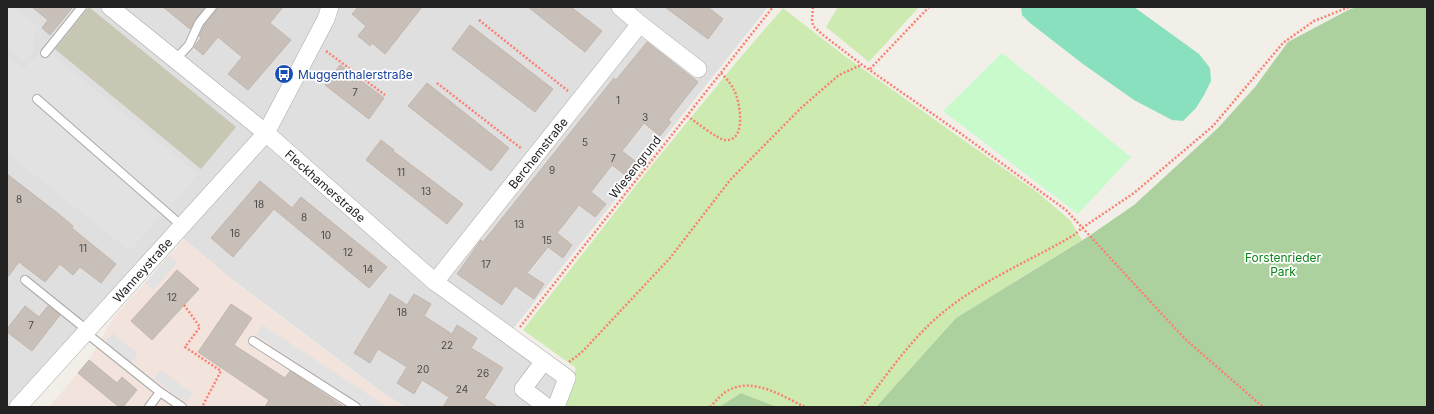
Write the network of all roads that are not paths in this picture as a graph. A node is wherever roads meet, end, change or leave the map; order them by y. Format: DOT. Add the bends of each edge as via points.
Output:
graph roads {
  1 [pos="82,7"];
  2 [pos="110,7"];
  3 [pos="212,7"];
  4 [pos="330,7"];
  5 [pos="620,7"];
  6 [pos="640,24"];
  7 [pos="45,53"];
  8 [pos="175,60"];
  9 [pos="698,70"];
  10 [pos="37,99"];
  11 [pos="266,133"];
  12 [pos="182,226"];
  13 [pos="25,280"];
  14 [pos="435,282"];
  15 [pos="86,331"];
  16 [pos="253,341"];
  17 [pos="544,361"];
  18 [pos="160,392"];
  19 [pos="18,407"];
  20 [pos="149,407"];
  21 [pos="182,407"];
  22 [pos="356,407"];
  23 [pos="547,407"];
  24 [pos="556,407"];
  1 -- 7 [label="lane"];
  2 -- 8 [label="street, Fleckhamerstraße"];
  3 -- 8 [label="lane" via="199,24 189,45"];
  4 -- 11 [label="street"];
  5 -- 6 [label="street"];
  6 -- 9 [label="street"];
  6 -- 14 [label="street, Berchemstraße"];
  8 -- 11 [label="street, Fleckhamerstraße"];
  10 -- 12 [label="lane"];
  11 -- 12 [label="street, Wanneystraße"];
  11 -- 14 [label="street, Fleckhamerstraße"];
  12 -- 15 [label="street, Wanneystraße"];
  13 -- 15 [label="lane"];
  14 -- 17 [label="street, Fleckhamerstraße"];
  15 -- 18 [label="lane"];
  15 -- 19 [label="street, Wanneystraße"];
  16 -- 22 [label="lane"];
  17 -- 23 [label="street" via="523,389"];
  17 -- 24 [label="street, Fleckhamerstraße" via="567,378"];
  18 -- 20 [label="lane"];
  18 -- 21 [label="lane"];
}
